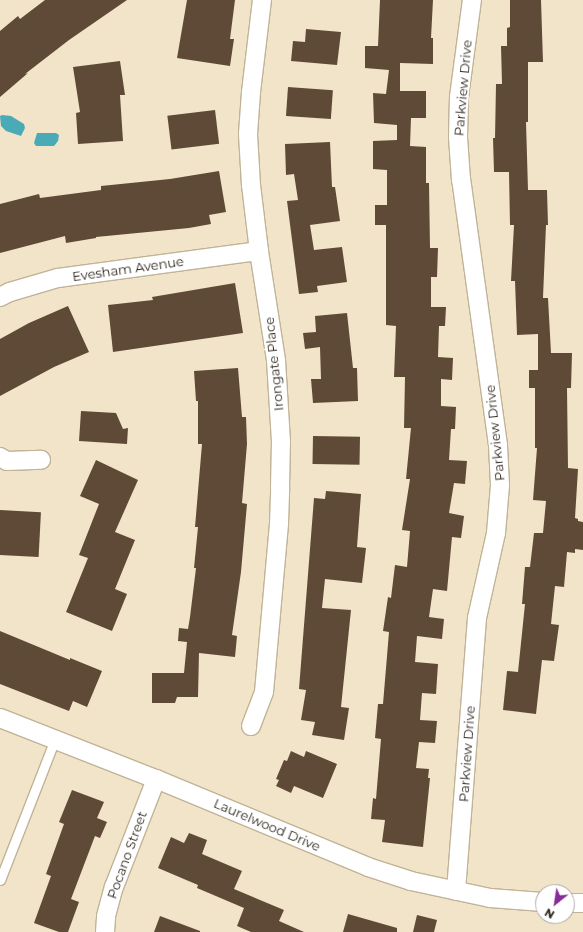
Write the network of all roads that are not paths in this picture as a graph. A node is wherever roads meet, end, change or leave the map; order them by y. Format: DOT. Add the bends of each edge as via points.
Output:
graph roads {
  1 [pos="262,0"];
  2 [pos="472,0"];
  3 [pos="258,251"];
  4 [pos="0,297"];
  5 [pos="0,457"];
  6 [pos="41,460"];
  7 [pos="0,718"];
  8 [pos="251,726"];
  9 [pos="55,739"];
  10 [pos="156,779"];
  11 [pos="0,880"];
  12 [pos="456,891"];
  13 [pos="535,901"];
  14 [pos="105,932"];
  1 -- 3 [label="street, Irongate Place" via="248,134"];
  2 -- 12 [label="street, Parkview Drive" via="459,97 458,137 461,180 498,445 500,485 496,533 477,618"];
  3 -- 4 [label="street, Evesham Avenue" via="58,278"];
  3 -- 8 [label="street, Irongate Place" via="276,360 281,442 279,523 264,692"];
  5 -- 6 [label="street" via="7,461"];
  7 -- 9 [label="street, Laurelwood Drive"];
  9 -- 10 [label="street, Laurelwood Drive"];
  9 -- 11 [label="lane"];
  10 -- 12 [label="street, Laurelwood Drive" via="368,867 411,881"];
  10 -- 14 [label="street, Pocano Street" via="114,887 106,916"];
  12 -- 13 [label="street, Laurelwood Drive" via="490,898"];
}
